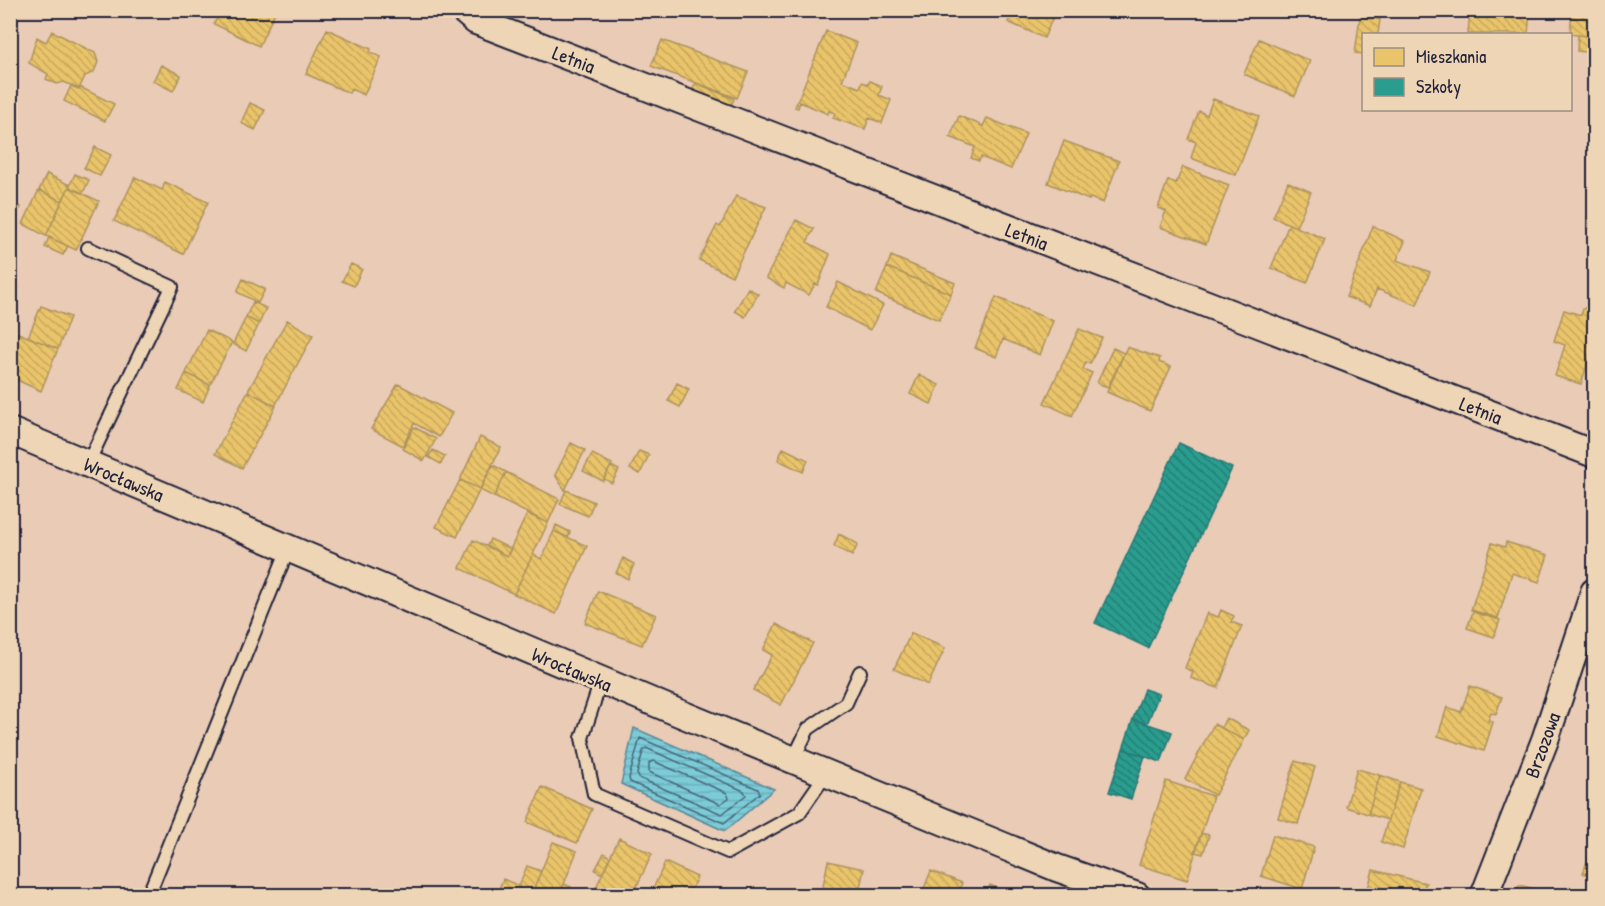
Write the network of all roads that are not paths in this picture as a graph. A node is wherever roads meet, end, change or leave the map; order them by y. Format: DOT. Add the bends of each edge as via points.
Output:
graph roads {
  1 [pos="463,10"];
  2 [pos="88,248"];
  3 [pos="10,431"];
  4 [pos="1594,454"];
  5 [pos="88,463"];
  6 [pos="288,549"];
  7 [pos="1594,592"];
  8 [pos="860,672"];
  9 [pos="601,681"];
  10 [pos="793,760"];
  11 [pos="826,774"];
  12 [pos="148,896"];
  13 [pos="1137,896"];
  14 [pos="1484,896"];
  1 -- 4 [label="street, Letnia" via="476,21 509,34"];
  2 -- 5 [label="lane" via="172,287"];
  3 -- 5 [label="street, Wrocławska"];
  5 -- 6 [label="street, Wrocławska"];
  6 -- 9 [label="street, Wrocławska"];
  6 -- 12 [label="lane"];
  7 -- 14 [label="street, Brzozowa" via="1545,740"];
  8 -- 10 [label="lane" via="846,703 808,729"];
  9 -- 10 [label="street, Wrocławska"];
  9 -- 11 [label="lane" via="582,738 594,794 718,848 728,852 800,813"];
  10 -- 11 [label="street, Wrocławska"];
  11 -- 13 [label="street, Wrocławska" via="1057,868"];
}
